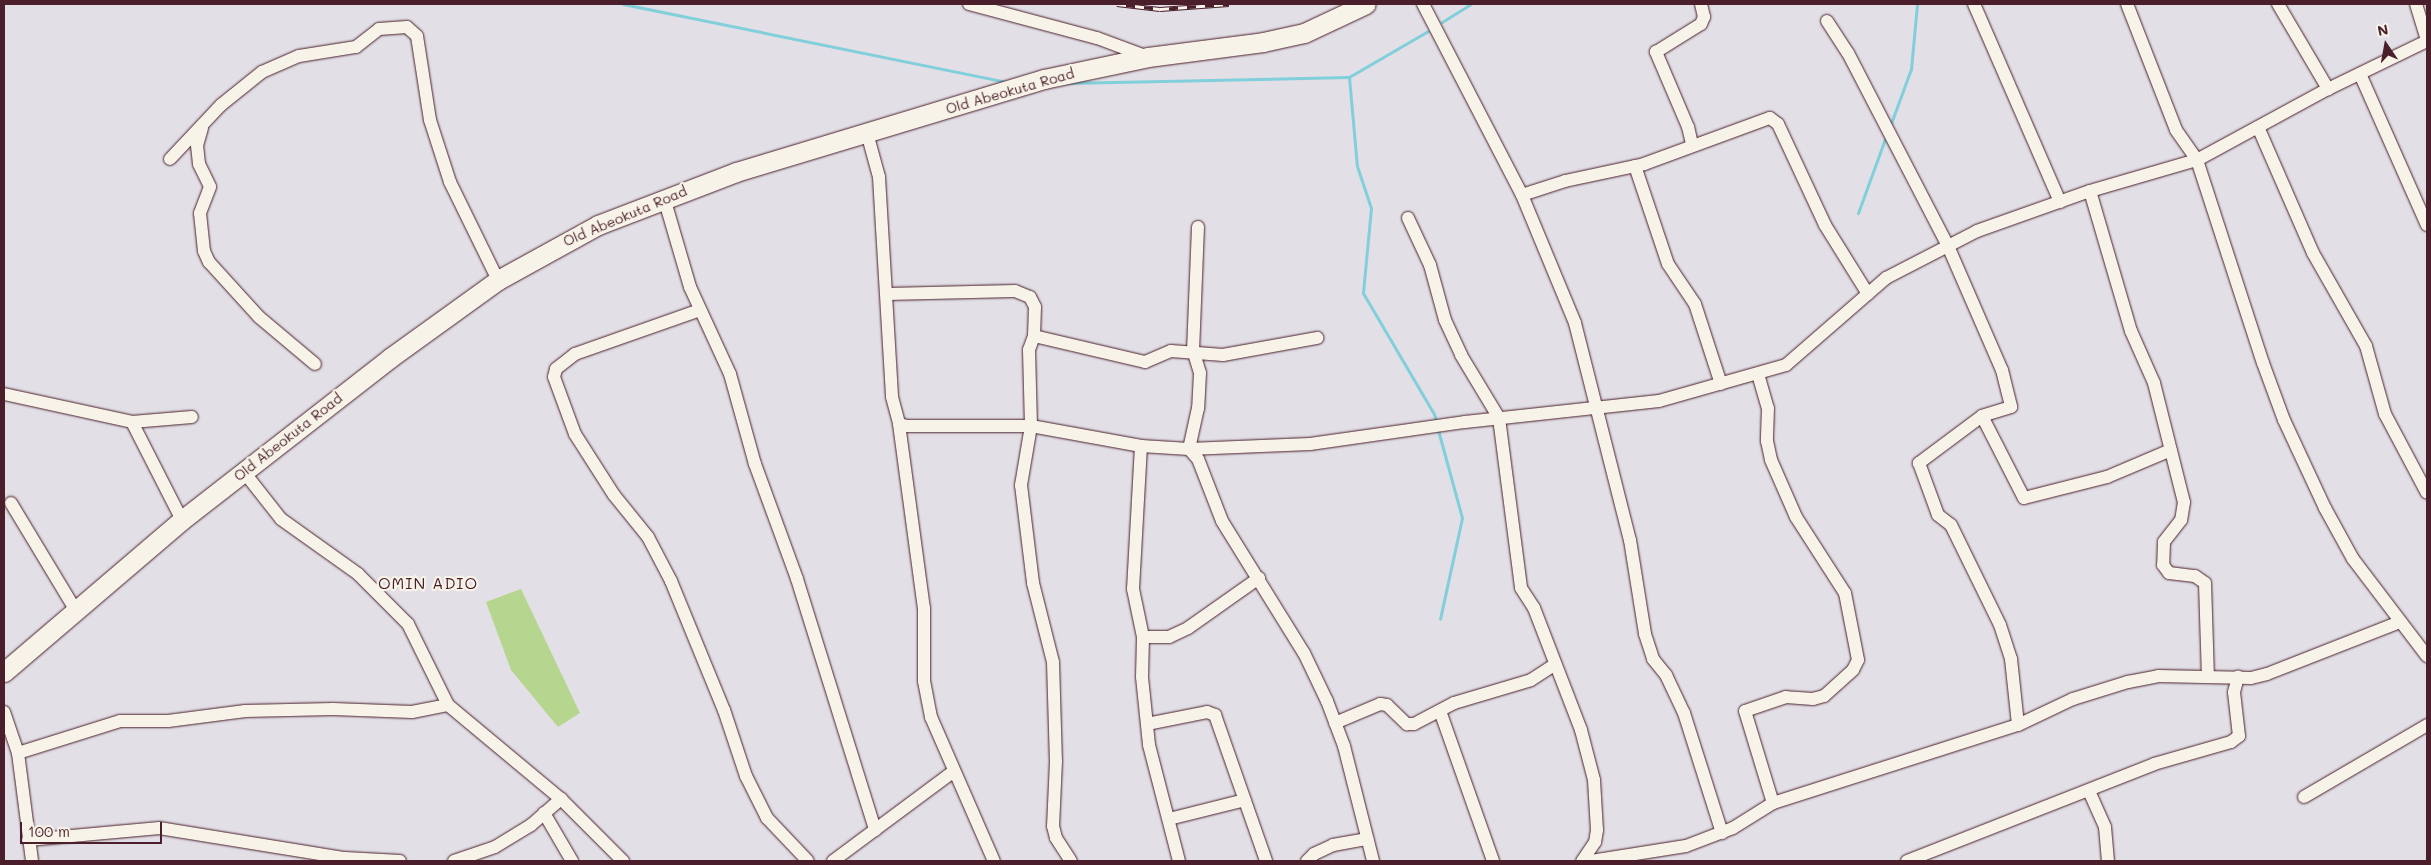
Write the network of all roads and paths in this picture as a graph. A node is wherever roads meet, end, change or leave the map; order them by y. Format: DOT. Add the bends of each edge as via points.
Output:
graph roads {
  1 [pos="969,4"];
  2 [pos="1366,4"];
  3 [pos="1423,4"];
  4 [pos="1701,4"];
  5 [pos="1974,4"];
  6 [pos="2127,4"];
  7 [pos="2278,4"];
  8 [pos="2416,4"];
  9 [pos="1827,21"];
  10 [pos="2427,40"];
  11 [pos="1148,57"];
  12 [pos="2360,74"];
  13 [pos="2328,89"];
  14 [pos="203,125"];
  15 [pos="2258,127"];
  16 [pos="867,133"];
  17 [pos="1692,144"];
  18 [pos="170,159"];
  19 [pos="2197,160"];
  20 [pos="1634,166"];
  21 [pos="2090,191"];
  22 [pos="1522,195"];
  23 [pos="664,198"];
  24 [pos="2060,202"];
  25 [pos="1408,218"];
  26 [pos="2427,225"];
  27 [pos="1198,227"];
  28 [pos="1948,246"];
  29 [pos="498,280"];
  30 [pos="887,294"];
  31 [pos="1868,294"];
  32 [pos="700,310"];
  33 [pos="1034,336"];
  34 [pos="1317,338"];
  35 [pos="1194,350"];
  36 [pos="315,364"];
  37 [pos="1758,374"];
  38 [pos="1721,384"];
  39 [pos="4,394"];
  40 [pos="1599,407"];
  41 [pos="1982,416"];
  42 [pos="192,417"];
  43 [pos="1499,418"];
  44 [pos="132,422"];
  45 [pos="899,424"];
  46 [pos="1031,426"];
  47 [pos="1141,446"];
  48 [pos="1189,449"];
  49 [pos="2171,450"];
  50 [pos="244,472"];
  51 [pos="2427,493"];
  52 [pos="11,503"];
  53 [pos="182,520"];
  54 [pos="1259,578"];
  55 [pos="75,609"];
  56 [pos="2400,622"];
  57 [pos="1143,637"];
  58 [pos="2427,656"];
  59 [pos="1554,665"];
  60 [pos="4,672"];
  61 [pos="2208,677"];
  62 [pos="2238,677"];
  63 [pos="448,705"];
  64 [pos="1440,711"];
  65 [pos="4,712"];
  66 [pos="1335,723"];
  67 [pos="1147,724"];
  68 [pos="2018,725"];
  69 [pos="2427,725"];
  70 [pos="18,753"];
  71 [pos="953,772"];
  72 [pos="2089,791"];
  73 [pos="2304,797"];
  74 [pos="561,799"];
  75 [pos="1245,800"];
  76 [pos="1773,802"];
  77 [pos="544,814"];
  78 [pos="1169,819"];
  79 [pos="875,830"];
  80 [pos="1722,832"];
  81 [pos="1368,839"];
  82 [pos="28,840"];
  83 [pos="32,861"];
  84 [pos="400,861"];
  85 [pos="459,861"];
  86 [pos="572,861"];
  87 [pos="624,861"];
  88 [pos="808,861"];
  89 [pos="833,861"];
  90 [pos="994,861"];
  91 [pos="1071,861"];
  92 [pos="1178,861"];
  93 [pos="1266,861"];
  94 [pos="1307,861"];
  95 [pos="1374,861"];
  96 [pos="1493,861"];
  97 [pos="1582,861"];
  98 [pos="1590,861"];
  99 [pos="1907,861"];
  100 [pos="2108,861"];
  1 -- 11 [label="street" via="1097,38"];
  2 -- 11 [label="highway, Old Abeokuta Road" via="1304,33 1263,42"];
  3 -- 22 [label="street"];
  4 -- 17 [label="street" via="1704,17 1701,24 1656,52 1688,126"];
  5 -- 24 [label="street"];
  6 -- 19 [label="street" via="2176,130"];
  7 -- 13 [label="street"];
  8 -- 10 [label="street"];
  9 -- 28 [label="street" via="1848,54"];
  10 -- 12 [label="street"];
  11 -- 16 [label="highway, Old Abeokuta Road" via="1044,79"];
  12 -- 13 [label="street"];
  12 -- 26 [label="street"];
  13 -- 15 [label="street"];
  14 -- 18 [label="street"];
  14 -- 29 [label="street" via="221,105 262,72 285,60 347,50 364,42 379,29 407,27 417,36 430,120 450,182"];
  14 -- 36 [label="street" via="197,145 198,164 210,187 200,214 204,251 209,262 259,317"];
  15 -- 19 [label="street"];
  15 -- 51 [label="street" via="2313,253 2366,346 2385,414"];
  16 -- 23 [label="highway, Old Abeokuta Road"];
  16 -- 30 [label="street" via="879,177"];
  17 -- 20 [label="street"];
  17 -- 31 [label="street" via="1762,119 1770,118 1778,124 1825,224"];
  19 -- 21 [label="street"];
  19 -- 56 [label="street" via="2284,420 2353,560"];
  20 -- 22 [label="street" via="1565,181"];
  20 -- 38 [label="street" via="1668,264 1695,304"];
  21 -- 24 [label="street"];
  21 -- 49 [label="street" via="2130,331 2154,383"];
  22 -- 40 [label="street" via="1576,323"];
  23 -- 29 [label="highway, Old Abeokuta Road" via="598,225"];
  23 -- 32 [label="street"];
  24 -- 28 [label="street" via="1977,231"];
  25 -- 43 [label="street" via="1430,266 1444,320"];
  27 -- 35 [label="street"];
  28 -- 31 [label="street" via="1886,278"];
  28 -- 41 [label="street" via="2002,370 2011,407"];
  29 -- 50 [label="highway, Old Abeokuta Road" via="331,403"];
  30 -- 33 [label="street" via="987,291 1025,294 1035,306"];
  30 -- 45 [label="street" via="892,397"];
  31 -- 37 [label="street" via="1786,365"];
  32 -- 79 [label="street" via="730,374 755,464 797,579"];
  32 -- 88 [label="street" via="575,354 556,369 554,377 575,434 614,495 648,537 671,581 724,710 746,776 766,818"];
  33 -- 35 [label="street" via="1145,362 1171,351"];
  33 -- 46 [label="street" via="1029,350"];
  34 -- 35 [label="street" via="1223,354"];
  35 -- 48 [label="street" via="1200,364 1198,408"];
  37 -- 38 [label="street"];
  37 -- 76 [label="street" via="1768,408 1767,441 1771,460 1796,516 1845,593 1858,660 1853,670 1824,696 1813,699 1786,697 1744,711"];
  38 -- 40 [label="street" via="1659,401"];
  39 -- 44 [label="street"];
  40 -- 43 [label="street"];
  40 -- 80 [label="street" via="1630,540 1645,634 1653,659 1666,675 1684,713"];
  41 -- 49 [label="street" via="2024,498 2107,477"];
  41 -- 68 [label="street" via="1919,463 1938,515 1951,525 2000,624 2011,659"];
  42 -- 44 [label="street"];
  43 -- 48 [label="street" via="1310,444"];
  43 -- 59 [label="street" via="1521,588 1534,608"];
  44 -- 53 [label="street"];
  45 -- 46 [label="street"];
  45 -- 71 [label="street" via="924,608 924,681 931,718"];
  46 -- 47 [label="street"];
  46 -- 91 [label="street" via="1021,485 1024,525 1033,583 1053,662 1056,761 1053,826 1056,838"];
  47 -- 48 [label="street"];
  47 -- 57 [label="street" via="1133,589"];
  48 -- 54 [label="street" via="1198,459 1222,521"];
  49 -- 61 [label="street" via="2184,502 2182,520 2164,542 2163,565 2169,573 2195,576 2205,583"];
  50 -- 53 [label="highway, Old Abeokuta Road"];
  50 -- 63 [label="street" via="281,519 358,574 395,610 420,645"];
  52 -- 55 [label="street"];
  53 -- 55 [label="highway, Old Abeokuta Road"];
  54 -- 57 [label="street" via="1182,631 1169,637"];
  54 -- 66 [label="street" via="1304,652"];
  55 -- 60 [label="highway, Old Abeokuta Road"];
  56 -- 58 [label="street"];
  56 -- 62 [label="street" via="2268,674"];
  57 -- 67 [label="street" via="1142,677"];
  59 -- 64 [label="street" via="1525,683 1454,703"];
  59 -- 97 [label="street" via="1586,743 1598,805 1595,842"];
  61 -- 62 [label="street"];
  61 -- 68 [label="street" via="2158,676 2128,682 2073,699"];
  62 -- 72 [label="street" via="2234,692 2239,736 2231,742 2154,764"];
  63 -- 70 [label="street" via="412,712 333,709 246,711 168,721 120,721"];
  63 -- 74 [label="street"];
  64 -- 66 [label="street" via="1407,724 1387,705 1380,704"];
  64 -- 96 [label="street"];
  65 -- 70 [label="street"];
  66 -- 81 [label="street"];
  67 -- 75 [label="street" via="1212,712"];
  67 -- 78 [label="street" via="1149,745"];
  68 -- 76 [label="street"];
  69 -- 73 [label="street"];
  70 -- 82 [label="street"];
  71 -- 79 [label="street"];
  71 -- 90 [label="street"];
  72 -- 99 [label="street"];
  72 -- 100 [label="street" via="2105,827"];
  74 -- 77 [label="street"];
  74 -- 87 [label="street"];
  75 -- 78 [label="street"];
  75 -- 93 [label="street"];
  76 -- 80 [label="street"];
  77 -- 85 [label="street" via="495,847"];
  77 -- 86 [label="street"];
  78 -- 92 [label="street"];
  79 -- 89 [label="street"];
  80 -- 98 [label="street" via="1686,846"];
  81 -- 94 [label="street" via="1333,845"];
  81 -- 95 [label="street"];
  82 -- 83 [label="street"];
  82 -- 84 [label="street" via="159,828 345,858"];
}
